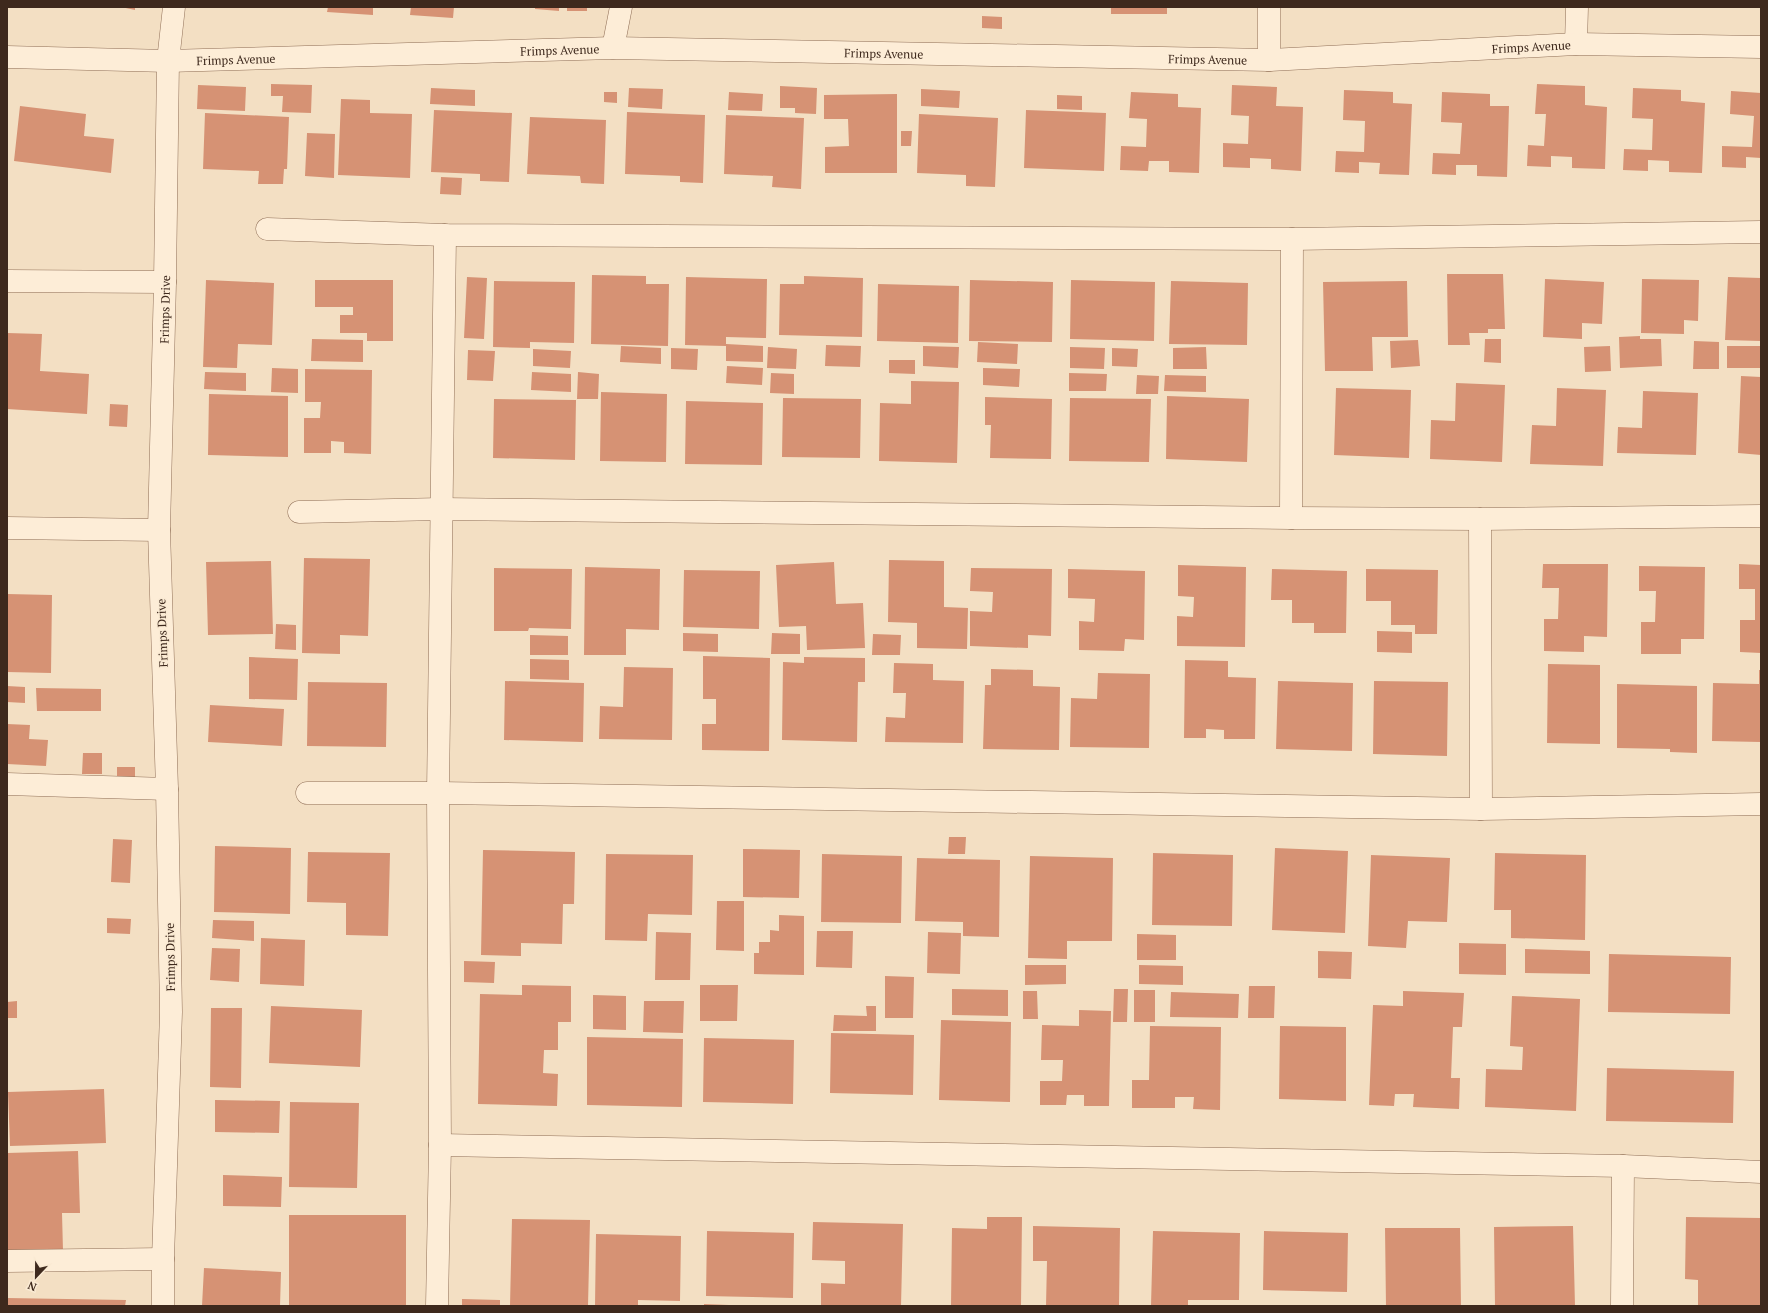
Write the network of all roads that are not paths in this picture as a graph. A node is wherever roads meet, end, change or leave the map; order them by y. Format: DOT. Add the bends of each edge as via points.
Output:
graph roads {
  1 [pos="174,7"];
  2 [pos="621,7"];
  3 [pos="1269,7"];
  4 [pos="1577,7"];
  5 [pos="1576,44"];
  6 [pos="1761,47"];
  7 [pos="613,48"];
  8 [pos="7,57"];
  9 [pos="1268,60"];
  10 [pos="168,62"];
  11 [pos="267,228"];
  12 [pos="1761,232"];
  13 [pos="445,235"];
  14 [pos="1292,240"];
  15 [pos="7,281"];
  16 [pos="166,282"];
  17 [pos="441,509"];
  18 [pos="299,512"];
  19 [pos="1761,516"];
  20 [pos="1291,518"];
  21 [pos="1480,519"];
  22 [pos="7,528"];
  23 [pos="159,530"];
  24 [pos="7,784"];
  25 [pos="167,789"];
  26 [pos="308,793"];
  27 [pos="438,793"];
  28 [pos="1761,804"];
  29 [pos="1481,809"];
  30 [pos="440,1145"];
  31 [pos="1623,1166"];
  32 [pos="1761,1172"];
  33 [pos="163,1259"];
  34 [pos="7,1261"];
  35 [pos="163,1306"];
  36 [pos="437,1306"];
  37 [pos="1622,1306"];
  1 -- 10 [label="street, Frimps Drive"];
  2 -- 7 [label="street"];
  3 -- 9 [label="street"];
  4 -- 5 [label="street"];
  5 -- 6 [label="street, Frimps Avenue"];
  5 -- 9 [label="street, Frimps Avenue"];
  7 -- 9 [label="street, Frimps Avenue"];
  7 -- 10 [label="street, Frimps Avenue"];
  8 -- 10 [label="street, Frimps Avenue"];
  10 -- 16 [label="street, Frimps Drive"];
  11 -- 13 [label="street"];
  12 -- 14 [label="street"];
  13 -- 14 [label="street"];
  13 -- 17 [label="street"];
  14 -- 20 [label="street"];
  15 -- 16 [label="street"];
  16 -- 23 [label="street, Frimps Drive"];
  17 -- 18 [label="street"];
  17 -- 20 [label="street"];
  17 -- 27 [label="street"];
  19 -- 21 [label="street"];
  20 -- 21 [label="street"];
  21 -- 29 [label="street"];
  22 -- 23 [label="street"];
  23 -- 25 [label="street, Frimps Drive"];
  24 -- 25 [label="street"];
  25 -- 33 [label="street, Frimps Drive" via="171,1012"];
  26 -- 27 [label="street"];
  27 -- 29 [label="street"];
  27 -- 30 [label="street"];
  28 -- 29 [label="street"];
  30 -- 31 [label="street"];
  30 -- 36 [label="street"];
  31 -- 32 [label="street"];
  31 -- 37 [label="street"];
  33 -- 34 [label="street"];
  33 -- 35 [label="street, Frimps Drive"];
}
